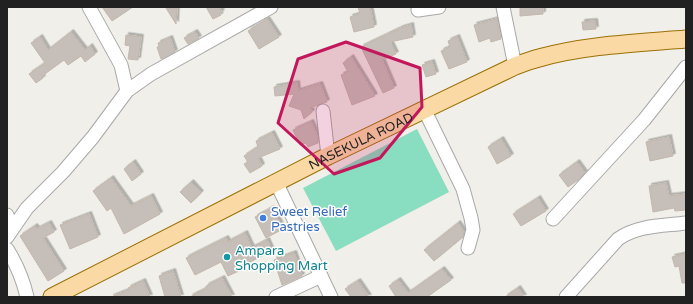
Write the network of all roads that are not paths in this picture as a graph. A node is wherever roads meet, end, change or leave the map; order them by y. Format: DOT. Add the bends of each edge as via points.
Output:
graph roads {
  1 [pos="89,7"];
  2 [pos="271,7"];
  3 [pos="439,7"];
  4 [pos="503,7"];
  5 [pos="418,10"];
  6 [pos="686,39"];
  7 [pos="515,66"];
  8 [pos="686,67"];
  9 [pos="127,91"];
  10 [pos="424,109"];
  11 [pos="323,111"];
  12 [pos="328,156"];
  13 [pos="276,182"];
  14 [pos="7,215"];
  15 [pos="553,219"];
  16 [pos="686,223"];
  17 [pos="9,233"];
  18 [pos="468,248"];
  19 [pos="7,249"];
  20 [pos="321,276"];
  21 [pos="27,297"];
  22 [pos="52,297"];
  23 [pos="276,297"];
  24 [pos="331,297"];
  25 [pos="566,297"];
  1 -- 9 [label="street" via="121,65"];
  2 -- 9 [label="street" via="151,74"];
  3 -- 5 [label="street"];
  4 -- 7 [label="street"];
  6 -- 7 [label="main road, NASEKULA ROAD" via="562,52"];
  7 -- 10 [label="main road, NASEKULA ROAD"];
  8 -- 15 [label="street" via="644,120"];
  9 -- 17 [label="street" via="93,137 27,208"];
  10 -- 12 [label="main road, NASEKULA ROAD"];
  10 -- 18 [label="street" via="463,189 473,230"];
  11 -- 12 [label="street"];
  12 -- 13 [label="main road, NASEKULA ROAD"];
  13 -- 20 [label="street"];
  13 -- 22 [label="main road, NASEKULA ROAD"];
  14 -- 17 [label="street"];
  16 -- 25 [label="street" via="627,232"];
  19 -- 21 [label="street" via="17,265"];
  20 -- 23 [label="street"];
  20 -- 24 [label="street"];
}
